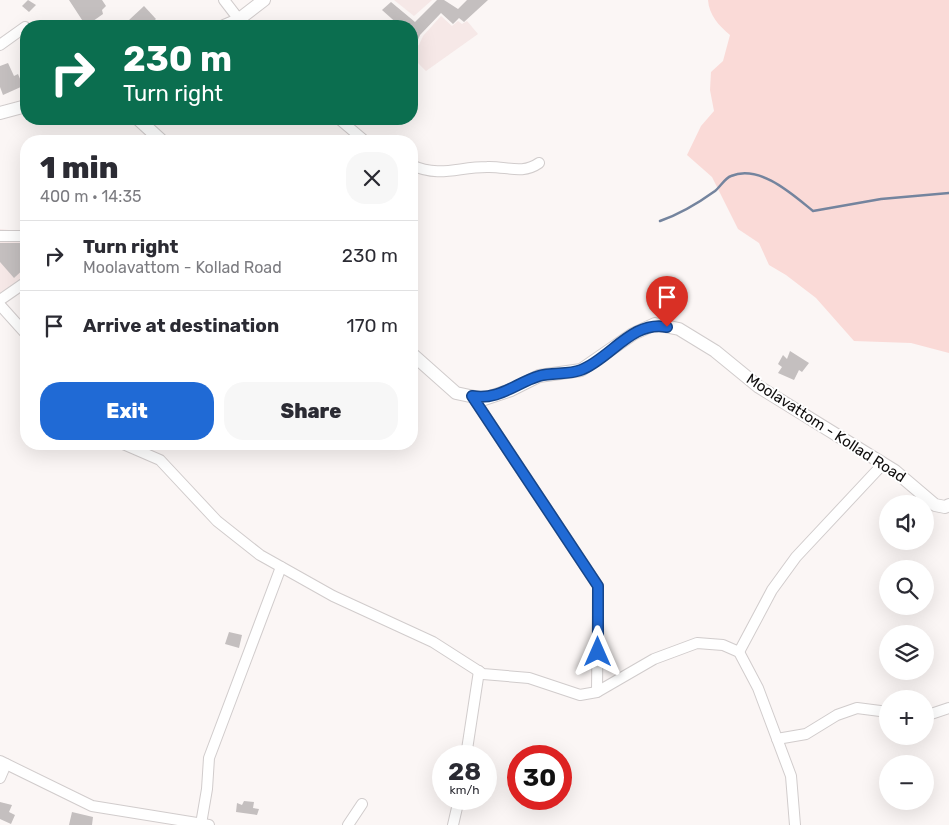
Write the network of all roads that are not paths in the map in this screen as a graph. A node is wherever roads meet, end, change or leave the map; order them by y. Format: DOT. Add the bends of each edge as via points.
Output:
graph roads {
  1 [pos="224,0"];
  2 [pos="264,0"];
  3 [pos="239,20"];
  4 [pos="244,20"];
  5 [pos="20,31"];
  6 [pos="0,45"];
  7 [pos="20,108"];
  8 [pos="0,113"];
  9 [pos="145,125"];
  10 [pos="346,125"];
  11 [pos="155,135"];
  12 [pos="358,135"];
  13 [pos="539,163"];
  14 [pos="418,168"];
  15 [pos="0,236"];
  16 [pos="20,236"];
  17 [pos="20,286"];
  18 [pos="0,300"];
  19 [pos="0,305"];
  20 [pos="20,327"];
  21 [pos="418,360"];
  22 [pos="472,396"];
  23 [pos="137,450"];
  24 [pos="883,464"];
  25 [pos="949,505"];
  26 [pos="281,567"];
  27 [pos="739,652"];
  28 [pos="479,671"];
  29 [pos="597,692"];
  30 [pos="949,708"];
  31 [pos="879,711"];
  32 [pos="934,713"];
  33 [pos="777,739"];
  34 [pos="468,745"];
  35 [pos="3,762"];
  36 [pos="0,778"];
  37 [pos="362,804"];
  38 [pos="457,810"];
  39 [pos="205,824"];
  40 [pos="348,825"];
  41 [pos="453,825"];
  42 [pos="796,825"];
  1 -- 3 [label="street"];
  2 -- 4 [label="main road"];
  5 -- 6 [label="street"];
  7 -- 8 [label="main road"];
  9 -- 11 [label="main road"];
  10 -- 12 [label="street"];
  13 -- 14 [label="street" via="522,170 484,167 446,173"];
  15 -- 16 [label="street"];
  17 -- 18 [label="street"];
  19 -- 20 [label="street"];
  21 -- 22 [label="main road, Moolavattom - Kollad Road" via="456,393"];
  22 -- 24 [label="main road, Moolavattom - Kollad Road" via="484,398 511,390 539,376 581,370 633,334 655,324 679,329 715,351 759,387"];
  22 -- 29 [label="street" via="598,586"];
  23 -- 26 [label="street" via="160,460 217,521 247,546"];
  24 -- 25 [label="main road, Moolavattom - Kollad Road" via="935,505"];
  24 -- 27 [label="street" via="796,557 772,590"];
  26 -- 28 [label="street" via="333,596 433,642"];
  26 -- 39 [label="street" via="209,758"];
  27 -- 29 [label="street" via="723,645 697,643 654,659"];
  27 -- 33 [label="street" via="758,688"];
  28 -- 29 [label="street" via="529,678 580,695"];
  28 -- 34 [label="street"];
  30 -- 32 [label="street"];
  31 -- 33 [label="street" via="857,708 837,715 806,734"];
  33 -- 42 [label="street" via="791,776"];
  35 -- 36 [label="street"];
  35 -- 39 [label="street" via="85,804"];
  37 -- 40 [label="street"];
  38 -- 41 [label="street"];
}
